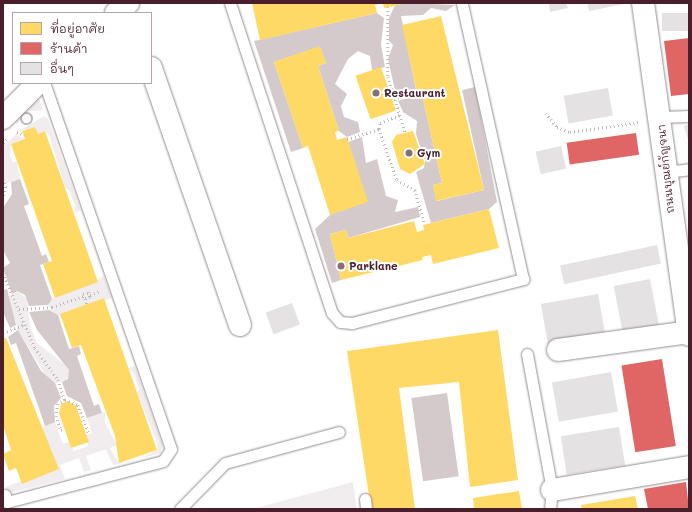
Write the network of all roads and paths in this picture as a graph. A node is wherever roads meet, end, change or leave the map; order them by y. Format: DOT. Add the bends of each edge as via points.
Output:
graph roads {
  1 [pos="128,3"];
  2 [pos="230,3"];
  3 [pos="462,3"];
  4 [pos="643,3"];
  5 [pos="388,7"];
  6 [pos="117,12"];
  7 [pos="152,71"];
  8 [pos="37,84"];
  9 [pos="44,84"];
  10 [pos="427,94"];
  11 [pos="396,98"];
  12 [pos="546,113"];
  13 [pos="400,115"];
  14 [pos="689,116"];
  15 [pos="660,118"];
  16 [pos="9,124"];
  17 [pos="379,129"];
  18 [pos="405,132"];
  19 [pos="24,135"];
  20 [pos="347,139"];
  21 [pos="689,169"];
  22 [pos="666,172"];
  23 [pos="3,179"];
  24 [pos="3,199"];
  25 [pos="425,224"];
  26 [pos="3,273"];
  27 [pos="81,289"];
  28 [pos="84,296"];
  29 [pos="87,305"];
  30 [pos="18,309"];
  31 [pos="25,324"];
  32 [pos="240,325"];
  33 [pos="3,333"];
  34 [pos="689,333"];
  35 [pos="558,350"];
  36 [pos="527,354"];
  37 [pos="65,400"];
  38 [pos="64,429"];
  39 [pos="339,432"];
  40 [pos="89,433"];
  41 [pos="689,467"];
  42 [pos="5,500"];
  43 [pos="551,500"];
  44 [pos="180,509"];
  1 -- 6 [label="street"];
  2 -- 3 [label="lane" via="332,313 340,322 352,323 523,279"];
  4 -- 15 [label="street, ถนนบุณย์กัญจนา"];
  5 -- 11 [label="path" via="388,77"];
  7 -- 32 [label="street"];
  8 -- 16 [label="street"];
  9 -- 42 [label="lane" via="171,449 163,461"];
  10 -- 11 [label="path" via="412,93"];
  11 -- 13 [label="path"];
  12 -- 15 [label="path" via="557,127 570,132"];
  13 -- 17 [label="path" via="380,123"];
  13 -- 18 [label="path"];
  14 -- 15 [label="lane"];
  15 -- 22 [label="street, ถนนบุณย์กัญจนา"];
  16 -- 19 [label="path" via="20,136"];
  17 -- 20 [label="path"];
  17 -- 25 [label="path" via="397,180 415,190"];
  21 -- 22 [label="lane"];
  22 -- 34 [label="street, ถนนบุณย์กัญจนา"];
  23 -- 24 [label="path" via="6,187"];
  26 -- 30 [label="path"];
  27 -- 28 [label="path"];
  28 -- 29 [label="path"];
  28 -- 30 [label="path" via="52,307"];
  30 -- 31 [label="path"];
  31 -- 33 [label="path"];
  31 -- 37 [label="path" via="35,348 58,380"];
  34 -- 35 [label="street"];
  36 -- 43 [label="lane"];
  37 -- 38 [label="path" via="56,409 61,430"];
  37 -- 40 [label="path" via="78,405"];
  39 -- 44 [label="lane" via="226,463"];
  41 -- 43 [label="street"];
}
